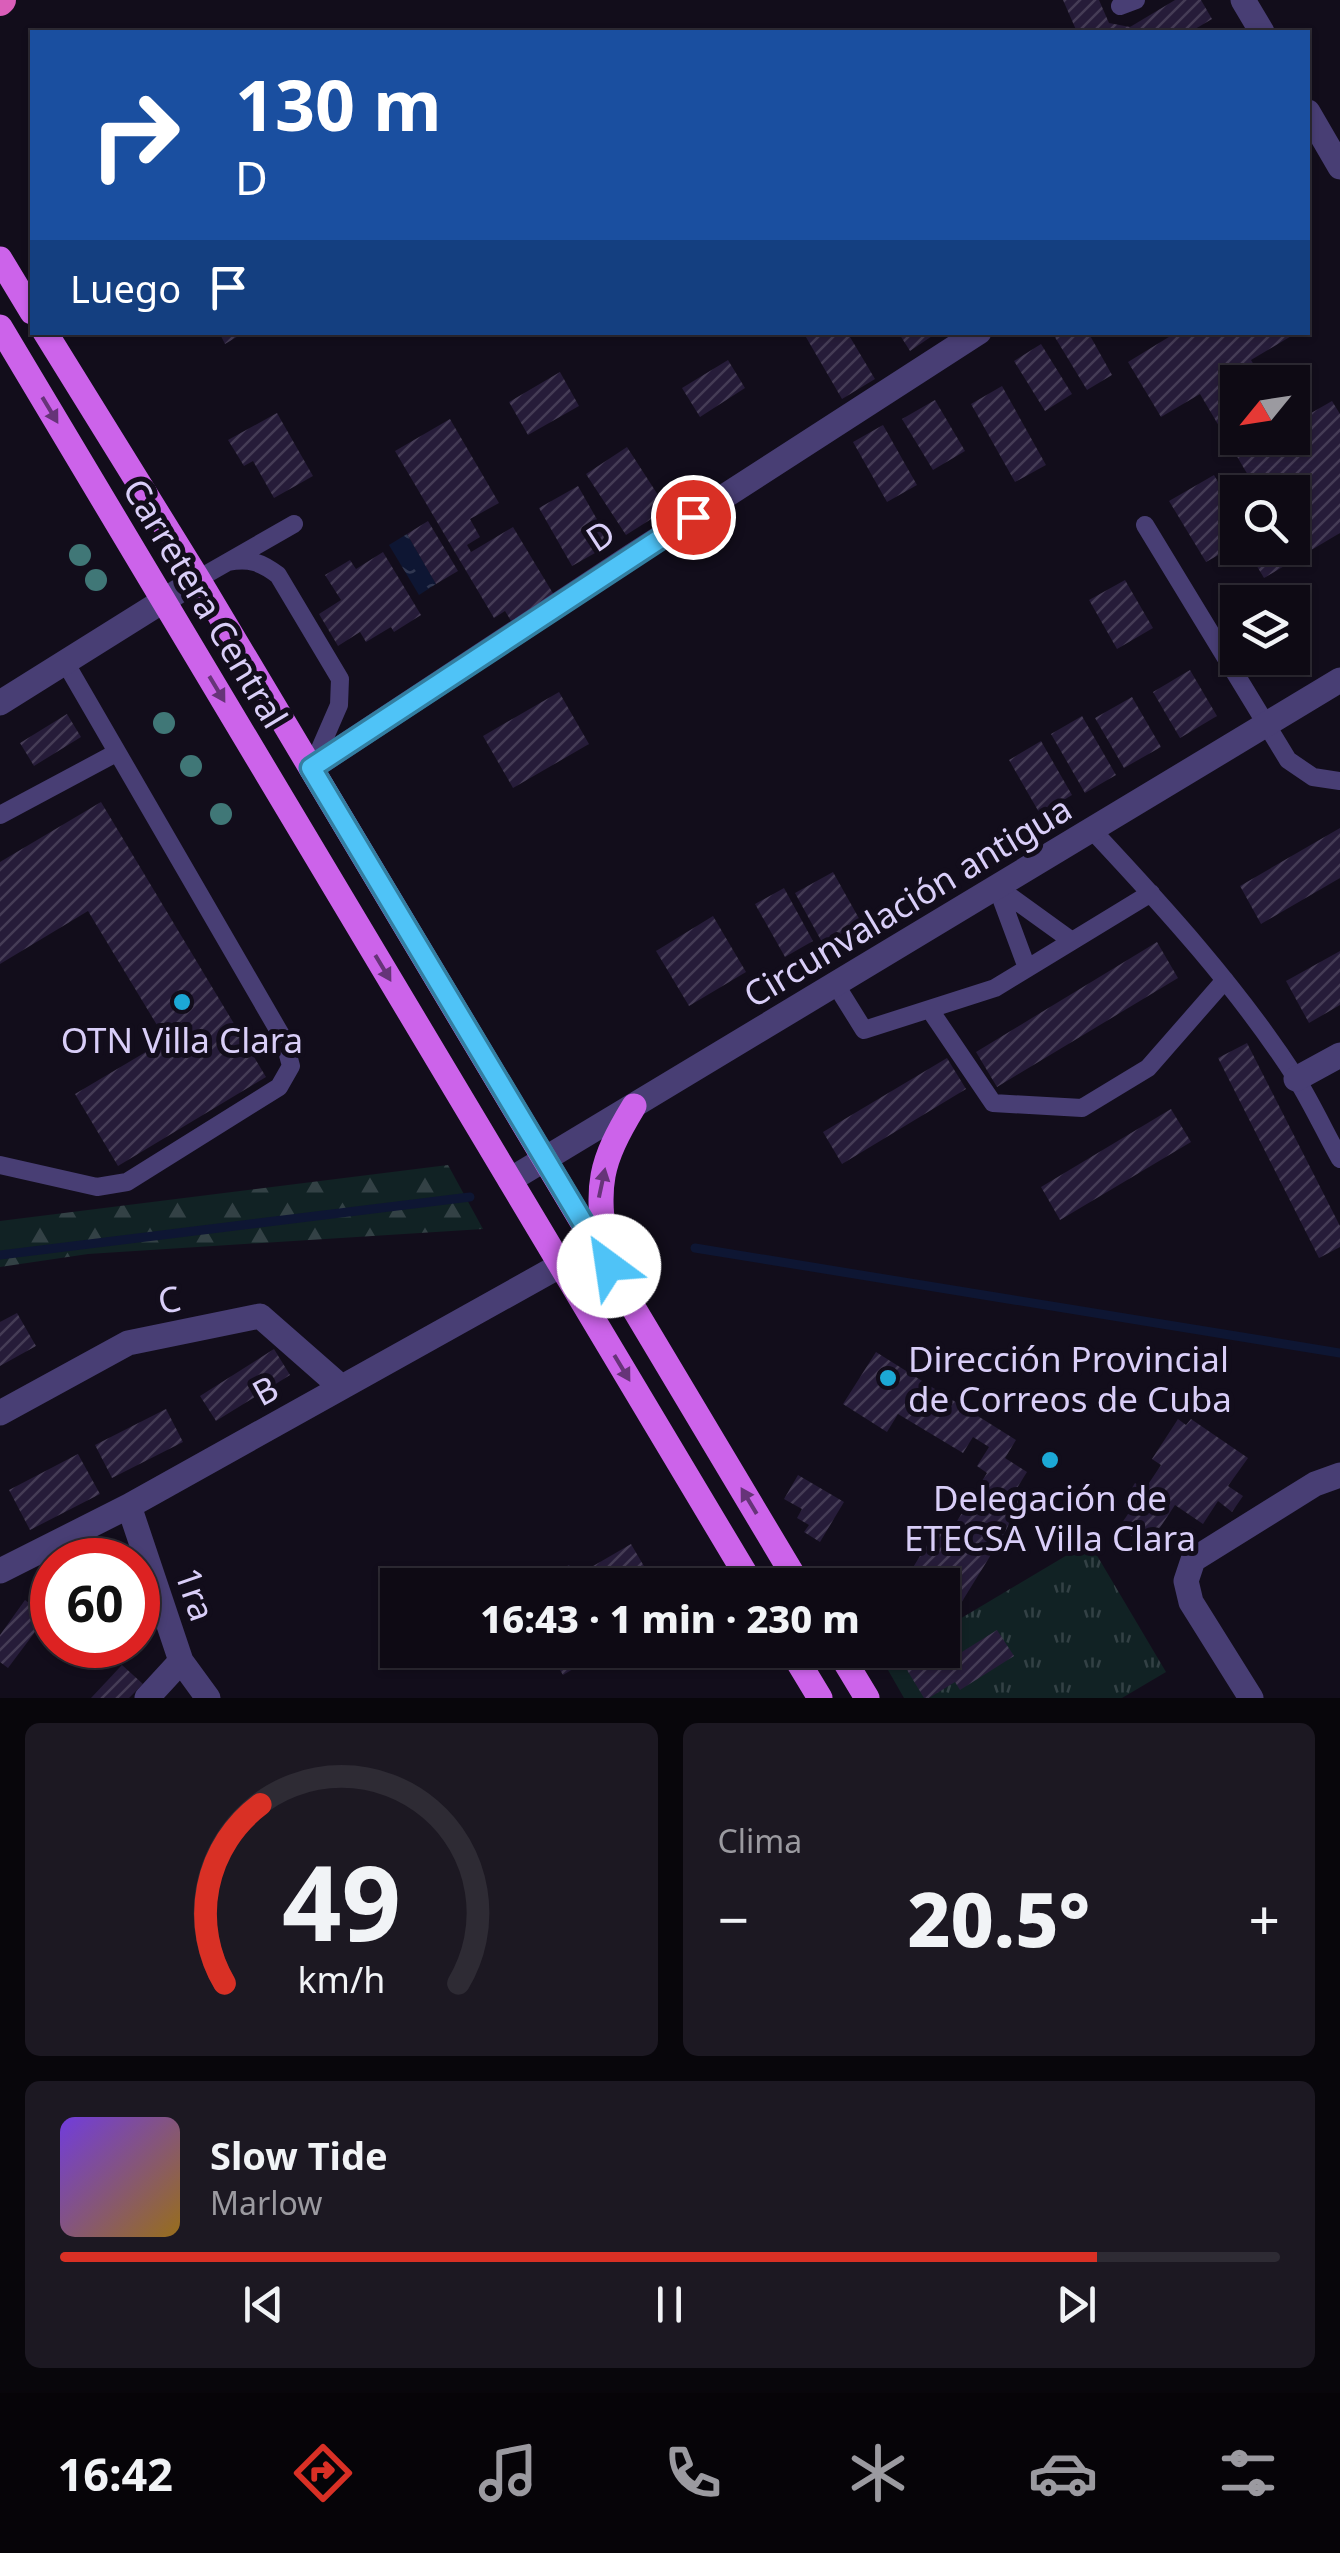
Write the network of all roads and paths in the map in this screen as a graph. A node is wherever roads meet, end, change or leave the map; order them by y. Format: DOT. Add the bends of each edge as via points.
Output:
graph roads {
  1 [pos="1243,0"];
  2 [pos="1261,30"];
  3 [pos="1310,115"];
  4 [pos="1340,167"];
  5 [pos="0,259"];
  6 [pos="30,309"];
  7 [pos="0,327"];
  8 [pos="48,335"];
  9 [pos="975,335"];
  10 [pos="294,524"];
  11 [pos="1144,525"];
  12 [pos="228,562"];
  13 [pos="198,579"];
  14 [pos="164,601"];
  15 [pos="65,662"];
  16 [pos="1340,680"];
  17 [pos="0,703"];
  18 [pos="1266,724"];
  19 [pos="116,753"];
  20 [pos="311,768"];
  21 [pos="1340,781"];
  22 [pos="0,815"];
  23 [pos="1092,830"];
  24 [pos="998,887"];
  25 [pos="1151,893"];
  26 [pos="1072,940"];
  27 [pos="1027,968"];
  28 [pos="1225,980"];
  29 [pos="836,985"];
  30 [pos="930,1010"];
  31 [pos="1340,1055"];
  32 [pos="1296,1078"];
  33 [pos="634,1106"];
  34 [pos="545,1159"];
  35 [pos="1340,1159"];
  36 [pos="0,1165"];
  37 [pos="510,1180"];
  38 [pos="561,1265"];
  39 [pos="609,1266"];
  40 [pos="341,1387"];
  41 [pos="0,1413"];
  42 [pos="1340,1475"];
  43 [pos="129,1506"];
  44 [pos="742,1568"];
  45 [pos="789,1568"];
  46 [pos="0,1571"];
  47 [pos="181,1661"];
  48 [pos="802,1668"];
  49 [pos="849,1668"];
  50 [pos="147,1698"];
  51 [pos="208,1698"];
  52 [pos="820,1698"];
  53 [pos="867,1698"];
  54 [pos="1251,1698"];
  1 -- 2 [label="street"];
  3 -- 4 [label="street"];
  5 -- 6 [label="main road"];
  7 -- 14 [label="main road, Carretera Central, one-way"];
  8 -- 13 [label="main road, Carretera Central"];
  9 -- 20 [label="street, D"];
  10 -- 12 [label="lane"];
  11 -- 18 [label="lane"];
  12 -- 13 [label="lane"];
  12 -- 20 [label="lane" via="246,559 278,575 340,679 339,704"];
  13 -- 14 [label="street"];
  13 -- 20 [label="main road, Carretera Central"];
  14 -- 15 [label="street"];
  14 -- 37 [label="main road, Carretera Central, one-way"];
  15 -- 17 [label="street"];
  15 -- 19 [label="lane"];
  16 -- 18 [label="street, Circunvalación antigua"];
  18 -- 21 [label="lane" via="1288,760 1313,777"];
  18 -- 23 [label="street, Circunvalación antigua"];
  19 -- 22 [label="lane"];
  19 -- 36 [label="lane" via="284,1040 292,1066 279,1087 126,1182 97,1187"];
  20 -- 34 [label="main road, Carretera Central"];
  23 -- 24 [label="street, Circunvalación antigua"];
  23 -- 25 [label="lane"];
  24 -- 26 [label="lane"];
  24 -- 27 [label="lane"];
  24 -- 29 [label="street, Circunvalación antigua"];
  25 -- 26 [label="lane"];
  25 -- 28 [label="lane"];
  26 -- 27 [label="lane"];
  27 -- 30 [label="lane" via="994,988"];
  28 -- 30 [label="lane" via="1148,1068 1082,1108 993,1103"];
  28 -- 32 [label="lane"];
  29 -- 30 [label="lane" via="864,1030"];
  29 -- 33 [label="street, Circunvalación antigua"];
  31 -- 32 [label="street"];
  32 -- 35 [label="lane"];
  33 -- 34 [label="street, Circunvalación antigua"];
  39 -- 33 [label="main road, one-way" via="598,1200 610,1147"];
  34 -- 37 [label="street, Circunvalación antigua"];
  34 -- 39 [label="main road, Carretera Central"];
  37 -- 38 [label="main road, Carretera Central"];
  38 -- 40 [label="street, B"];
  38 -- 44 [label="main road, Carretera Central, one-way"];
  45 -- 39 [label="main road, Carretera Central, one-way"];
  40 -- 41 [label="street, C" via="260,1316 128,1343"];
  40 -- 43 [label="street, B"];
  42 -- 54 [label="street" via="1193,1560 1186,1581 1191,1602"];
  43 -- 46 [label="street, B"];
  43 -- 47 [label="street, 1ra"];
  47 -- 50 [label="street"];
  47 -- 51 [label="street, 1ra"];
  48 -- 52 [label="main road"];
  49 -- 53 [label="main road"];
}
